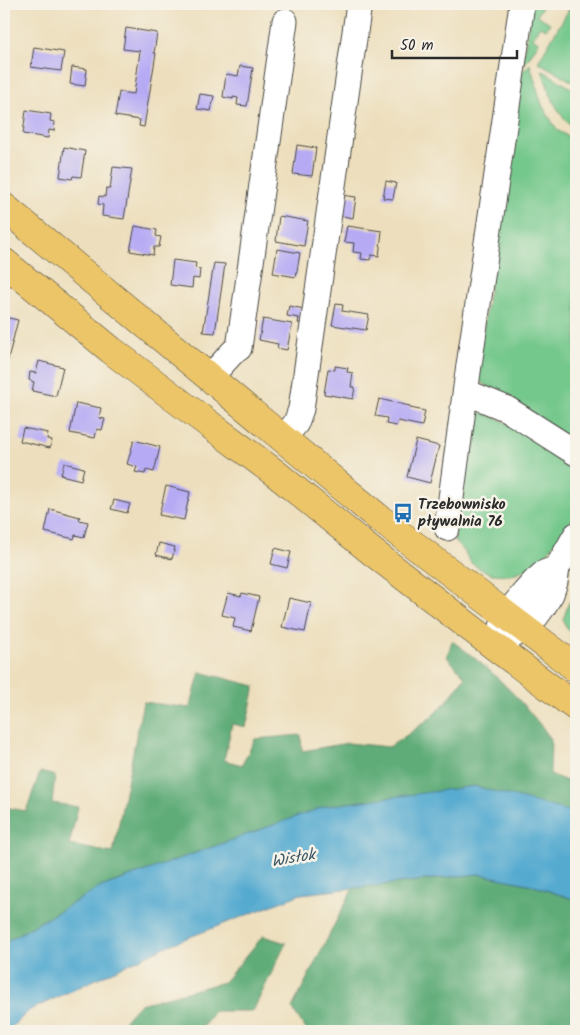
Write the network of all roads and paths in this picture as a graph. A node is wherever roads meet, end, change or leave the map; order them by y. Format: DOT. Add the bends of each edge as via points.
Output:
graph roads {
  1 [pos="359,4"];
  2 [pos="522,4"];
  3 [pos="285,21"];
  4 [pos="4,207"];
  5 [pos="5,265"];
  6 [pos="118,300"];
  7 [pos="86,330"];
  8 [pos="209,378"];
  9 [pos="466,392"];
  10 [pos="283,439"];
  11 [pos="576,453"];
  12 [pos="447,528"];
  13 [pos="575,538"];
  14 [pos="516,622"];
  15 [pos="494,646"];
  16 [pos="576,668"];
  17 [pos="576,707"];
  1 -- 10 [label="street" via="301,409 296,423"];
  2 -- 9 [label="street"];
  3 -- 8 [label="street" via="239,348"];
  4 -- 6 [label="main road"];
  5 -- 7 [label="main road"];
  6 -- 7 [label="main road" via="118,311 112,321 98,329"];
  6 -- 8 [label="main road"];
  7 -- 15 [label="main road" via="275,473"];
  8 -- 10 [label="main road"];
  9 -- 11 [label="street" via="508,409"];
  9 -- 12 [label="street"];
  10 -- 14 [label="main road" via="380,520"];
  13 -- 14 [label="street" via="557,568 551,594 543,608"];
  14 -- 15 [label="street"];
  14 -- 16 [label="main road"];
  15 -- 17 [label="main road"];
}
